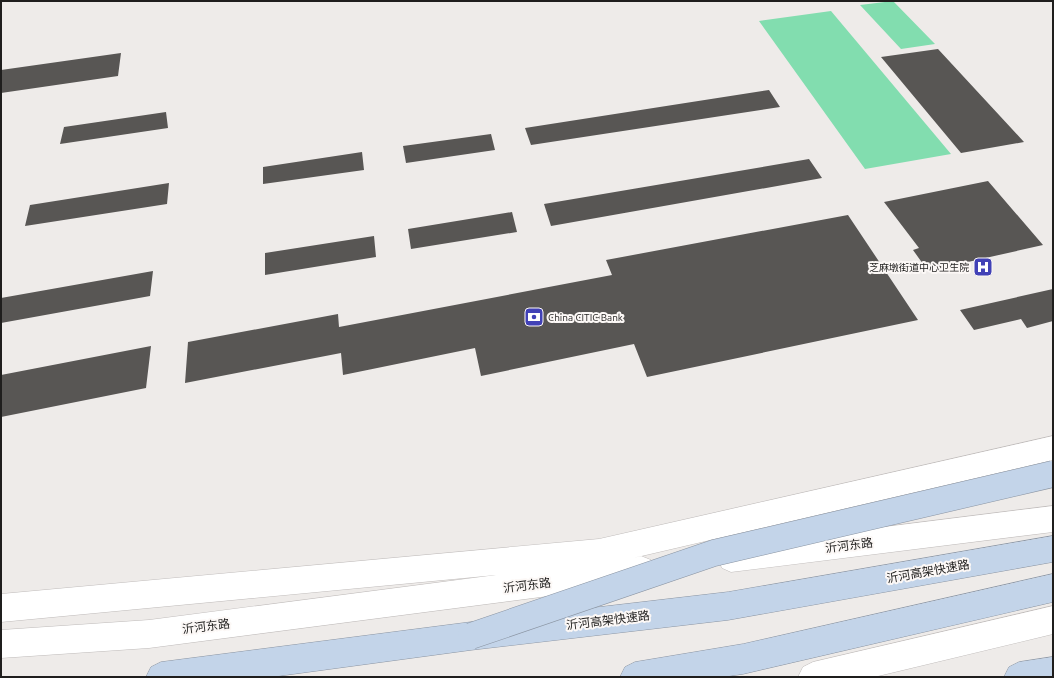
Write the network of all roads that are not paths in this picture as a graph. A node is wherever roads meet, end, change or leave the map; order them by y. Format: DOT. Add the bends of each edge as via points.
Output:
graph roads {
  1 [pos="1053,448"];
  2 [pos="1053,474"];
  3 [pos="1053,519"];
  4 [pos="1053,549"];
  5 [pos="1053,588"];
  6 [pos="1,608"];
  7 [pos="1053,620"];
  8 [pos="471,636"];
  9 [pos="1,644"];
  10 [pos="1053,672"];
  11 [pos="161,677"];
  12 [pos="635,677"];
  13 [pos="813,677"];
  14 [pos="1019,677"];
  1 -- 6 [label="main road" via="599,552"];
  2 -- 8 [label="highway, bridge" via="714,553"];
  3 -- 9 [label="main road, 沂河东路" via="149,634"];
  4 -- 8 [label="highway, 沂河高架快速路, bridge" via="728,606"];
  5 -- 12 [label="highway" via="743,659"];
  7 -- 13 [label="main road"];
  8 -- 11 [label="highway, 沂河高架快速路"];
  10 -- 14 [label="highway"];
}
